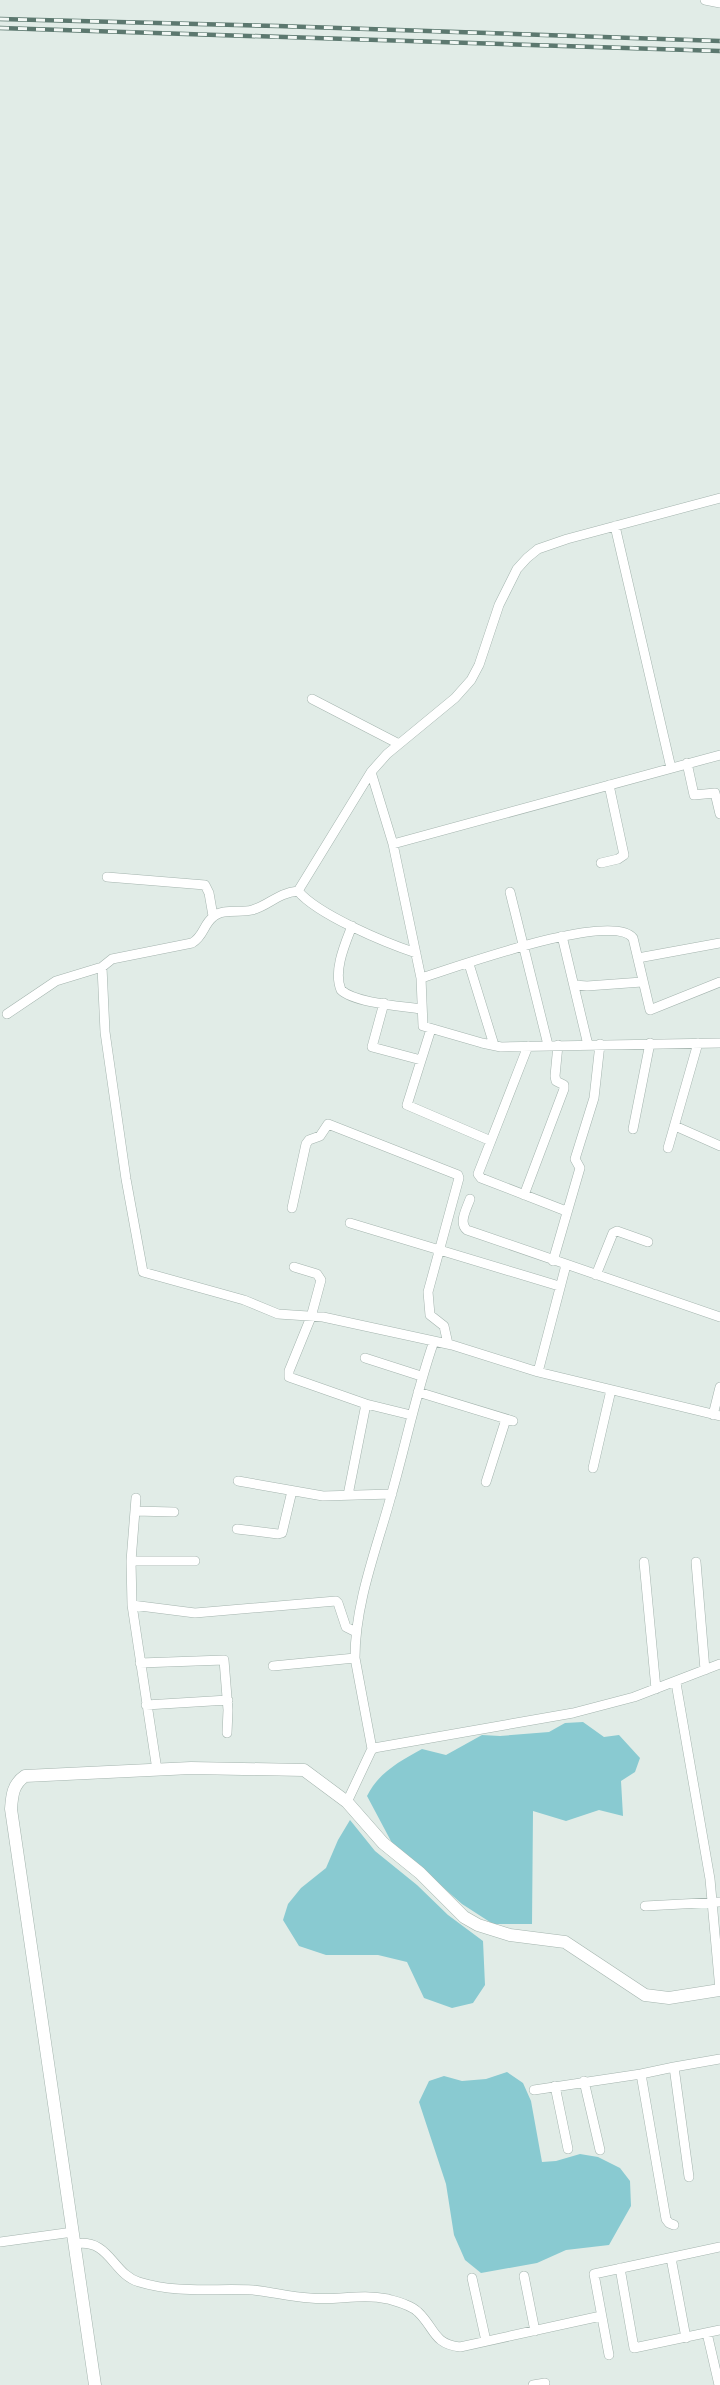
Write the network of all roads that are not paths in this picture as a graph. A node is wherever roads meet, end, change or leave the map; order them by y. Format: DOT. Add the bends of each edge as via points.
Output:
graph roads {
  1 [pos="705,0"];
  2 [pos="720,3"];
  3 [pos="720,498"];
  4 [pos="615,526"];
  5 [pos="312,699"];
  6 [pos="399,744"];
  7 [pos="720,755"];
  8 [pos="687,763"];
  9 [pos="671,768"];
  10 [pos="371,772"];
  11 [pos="609,785"];
  12 [pos="720,814"];
  13 [pos="393,844"];
  14 [pos="600,863"];
  15 [pos="107,877"];
  16 [pos="298,891"];
  17 [pos="510,892"];
  18 [pos="213,916"];
  19 [pos="352,926"];
  20 [pos="562,936"];
  21 [pos="720,943"];
  22 [pos="522,948"];
  23 [pos="416,953"];
  24 [pos="638,958"];
  25 [pos="469,964"];
  26 [pos="102,967"];
  27 [pos="421,978"];
  28 [pos="642,982"];
  29 [pos="720,982"];
  30 [pos="574,984"];
  31 [pos="384,1003"];
  32 [pos="421,1009"];
  33 [pos="7,1014"];
  34 [pos="431,1029"];
  35 [pos="650,1043"];
  36 [pos="698,1043"];
  37 [pos="720,1043"];
  38 [pos="558,1044"];
  39 [pos="600,1044"];
  40 [pos="548,1045"];
  41 [pos="494,1046"];
  42 [pos="528,1046"];
  43 [pos="588,1046"];
  44 [pos="421,1060"];
  45 [pos="675,1126"];
  46 [pos="633,1129"];
  47 [pos="491,1141"];
  48 [pos="720,1146"];
  49 [pos="668,1148"];
  50 [pos="524,1195"];
  51 [pos="470,1199"];
  52 [pos="292,1208"];
  53 [pos="566,1211"];
  54 [pos="350,1223"];
  55 [pos="648,1242"];
  56 [pos="439,1248"];
  57 [pos="553,1261"];
  58 [pos="566,1265"];
  59 [pos="294,1267"];
  60 [pos="596,1275"];
  61 [pos="559,1286"];
  62 [pos="311,1317"];
  63 [pos="720,1317"];
  64 [pos="434,1341"];
  65 [pos="448,1344"];
  66 [pos="365,1358"];
  67 [pos="538,1372"];
  68 [pos="421,1376"];
  69 [pos="720,1387"];
  70 [pos="611,1390"];
  71 [pos="418,1392"];
  72 [pos="366,1404"];
  73 [pos="411,1415"];
  74 [pos="717,1415"];
  75 [pos="593,1468"];
  76 [pos="238,1481"];
  77 [pos="486,1482"];
  78 [pos="292,1491"];
  79 [pos="392,1494"];
  80 [pos="348,1495"];
  81 [pos="136,1498"];
  82 [pos="135,1511"];
  83 [pos="174,1512"];
  84 [pos="238,1529"];
  85 [pos="132,1561"];
  86 [pos="195,1561"];
  87 [pos="644,1562"];
  88 [pos="696,1562"];
  89 [pos="132,1605"];
  90 [pos="356,1632"];
  91 [pos="355,1658"];
  92 [pos="140,1663"];
  93 [pos="720,1664"];
  94 [pos="273,1666"];
  95 [pos="705,1670"];
  96 [pos="676,1683"];
  97 [pos="656,1689"];
  98 [pos="228,1700"];
  99 [pos="146,1705"];
  100 [pos="227,1733"];
  101 [pos="372,1749"];
  102 [pos="157,1770"];
  103 [pos="349,1804"];
  104 [pos="716,1902"];
  105 [pos="645,1906"];
  106 [pos="720,1990"];
  107 [pos="720,2059"];
  108 [pos="674,2067"];
  109 [pos="641,2074"];
  110 [pos="584,2081"];
  111 [pos="555,2086"];
  112 [pos="534,2090"];
  113 [pos="568,2149"];
  114 [pos="600,2150"];
  115 [pos="689,2177"];
  116 [pos="674,2225"];
  117 [pos="73,2232"];
  118 [pos="0,2242"];
  119 [pos="75,2244"];
  120 [pos="720,2247"];
  121 [pos="671,2258"];
  122 [pos="620,2268"];
  123 [pos="524,2276"];
  124 [pos="472,2278"];
  125 [pos="601,2316"];
  126 [pos="720,2330"];
  127 [pos="535,2331"];
  128 [pos="707,2333"];
  129 [pos="686,2338"];
  130 [pos="486,2342"];
  131 [pos="609,2355"];
  132 [pos="545,2383"];
  133 [pos="95,2385"];
  134 [pos="533,2385"];
  135 [pos="719,2385"];
  1 -- 2 [label="street"];
  3 -- 4 [label="street"];
  4 -- 6 [label="street" via="538,549 527,558 517,569 499,605 479,665 471,680 450,702"];
  4 -- 9 [label="street"];
  5 -- 6 [label="street"];
  6 -- 10 [label="street"];
  7 -- 8 [label="street"];
  8 -- 9 [label="street"];
  8 -- 12 [label="street" via="694,795 715,793"];
  9 -- 11 [label="street"];
  10 -- 13 [label="street"];
  10 -- 16 [label="street"];
  11 -- 13 [label="street"];
  11 -- 14 [label="street" via="624,855"];
  13 -- 23 [label="street"];
  15 -- 18 [label="street" via="205,885"];
  16 -- 18 [label="street" via="282,893 252,910 219,913"];
  16 -- 19 [label="street"];
  17 -- 22 [label="street"];
  18 -- 26 [label="street" via="199,939 192,943 112,959"];
  19 -- 23 [label="street"];
  19 -- 31 [label="street" via="344,946 338,978 341,990"];
  20 -- 22 [label="street"];
  20 -- 24 [label="street" via="593,930 619,930 633,938"];
  20 -- 30 [label="street"];
  21 -- 24 [label="street"];
  22 -- 25 [label="street"];
  22 -- 40 [label="street"];
  23 -- 27 [label="street"];
  24 -- 28 [label="street"];
  25 -- 27 [label="street"];
  25 -- 41 [label="street"];
  26 -- 33 [label="street" via="56,981"];
  26 -- 62 [label="street" via="105,1032 142,1271 244,1300 278,1314"];
  27 -- 32 [label="street"];
  28 -- 29 [label="street" via="650,1010"];
  28 -- 30 [label="street" via="594,986"];
  30 -- 43 [label="street"];
  31 -- 32 [label="street"];
  31 -- 44 [label="street" via="372,1047"];
  32 -- 34 [label="street" via="422,1025"];
  34 -- 41 [label="street"];
  34 -- 44 [label="street"];
  35 -- 36 [label="street"];
  35 -- 39 [label="street"];
  35 -- 46 [label="street"];
  36 -- 37 [label="street"];
  36 -- 45 [label="street"];
  38 -- 40 [label="street"];
  38 -- 43 [label="street"];
  38 -- 50 [label="street" via="555,1076 556,1081 564,1085 564,1089"];
  39 -- 43 [label="street"];
  39 -- 53 [label="street" via="594,1098 575,1159 580,1168"];
  40 -- 42 [label="street"];
  41 -- 42 [label="street"];
  42 -- 47 [label="street"];
  44 -- 47 [label="street" via="406,1103 408,1107"];
  45 -- 48 [label="street"];
  45 -- 49 [label="street"];
  47 -- 50 [label="street" via="479,1177"];
  50 -- 53 [label="street"];
  51 -- 57 [label="street" via="463,1220 464,1228"];
  52 -- 56 [label="street" via="307,1141 318,1138 328,1124 334,1125 458,1175"];
  53 -- 57 [label="street"];
  54 -- 56 [label="street"];
  55 -- 60 [label="street" via="617,1231"];
  56 -- 61 [label="street"];
  56 -- 65 [label="street" via="427,1302 430,1315 444,1326"];
  57 -- 58 [label="street"];
  58 -- 60 [label="street"];
  58 -- 61 [label="street"];
  59 -- 62 [label="street" via="320,1277 321,1284"];
  60 -- 63 [label="street"];
  61 -- 67 [label="street"];
  62 -- 64 [label="street" via="323,1317"];
  62 -- 72 [label="street" via="289,1371 289,1377"];
  64 -- 65 [label="street"];
  64 -- 68 [label="street"];
  65 -- 67 [label="street"];
  66 -- 68 [label="street"];
  67 -- 70 [label="street"];
  68 -- 71 [label="street"];
  69 -- 74 [label="street"];
  70 -- 74 [label="street"];
  70 -- 75 [label="street"];
  71 -- 73 [label="street"];
  71 -- 77 [label="street" via="510,1420"];
  72 -- 73 [label="street"];
  72 -- 80 [label="street"];
  73 -- 79 [label="street"];
  76 -- 78 [label="street"];
  78 -- 80 [label="street" via="323,1496"];
  78 -- 84 [label="street" via="282,1533"];
  79 -- 80 [label="street"];
  79 -- 90 [label="street" via="362,1598"];
  81 -- 82 [label="street"];
  82 -- 83 [label="street"];
  82 -- 85 [label="street"];
  85 -- 86 [label="street"];
  85 -- 89 [label="street"];
  87 -- 97 [label="street"];
  88 -- 95 [label="street"];
  89 -- 90 [label="street" via="195,1613 336,1601 346,1627"];
  89 -- 92 [label="street"];
  90 -- 91 [label="street"];
  91 -- 94 [label="street"];
  91 -- 101 [label="street"];
  92 -- 98 [label="street" via="223,1660"];
  92 -- 99 [label="street"];
  93 -- 95 [label="street"];
  95 -- 96 [label="street"];
  96 -- 97 [label="street"];
  96 -- 104 [label="street"];
  97 -- 101 [label="street" via="573,1713"];
  98 -- 99 [label="street"];
  98 -- 100 [label="street"];
  99 -- 102 [label="street"];
  101 -- 103 [label="street"];
  102 -- 103 [label="street" via="299,1769 314,1776"];
  102 -- 117 [label="street" via="36,1774 25,1776 18,1781 13,1792 11,1809"];
  103 -- 106 [label="street" via="383,1843 420,1873 464,1916 493,1932 565,1942 645,1995 669,1998"];
  104 -- 105 [label="street"];
  104 -- 106 [label="street"];
  107 -- 108 [label="street"];
  108 -- 109 [label="street"];
  108 -- 115 [label="street"];
  109 -- 110 [label="street"];
  109 -- 116 [label="street" via="666,2219"];
  110 -- 111 [label="street"];
  110 -- 114 [label="street"];
  111 -- 112 [label="street"];
  111 -- 113 [label="street"];
  117 -- 118 [label="street"];
  117 -- 119 [label="street"];
  119 -- 130 [label="street" via="91,2243 99,2247 134,2281 155,2287 198,2291 252,2290 310,2299 366,2295 411,2307 444,2344 460,2347"];
  119 -- 133 [label="street"];
  120 -- 121 [label="street"];
  121 -- 122 [label="street"];
  121 -- 129 [label="street"];
  122 -- 125 [label="street" via="593,2275"];
  122 -- 129 [label="street" via="634,2348"];
  123 -- 127 [label="street"];
  124 -- 130 [label="street"];
  125 -- 127 [label="street"];
  125 -- 131 [label="street"];
  126 -- 128 [label="street"];
  127 -- 130 [label="street"];
  128 -- 129 [label="street"];
  128 -- 135 [label="street"];
  132 -- 134 [label="street"];
}
